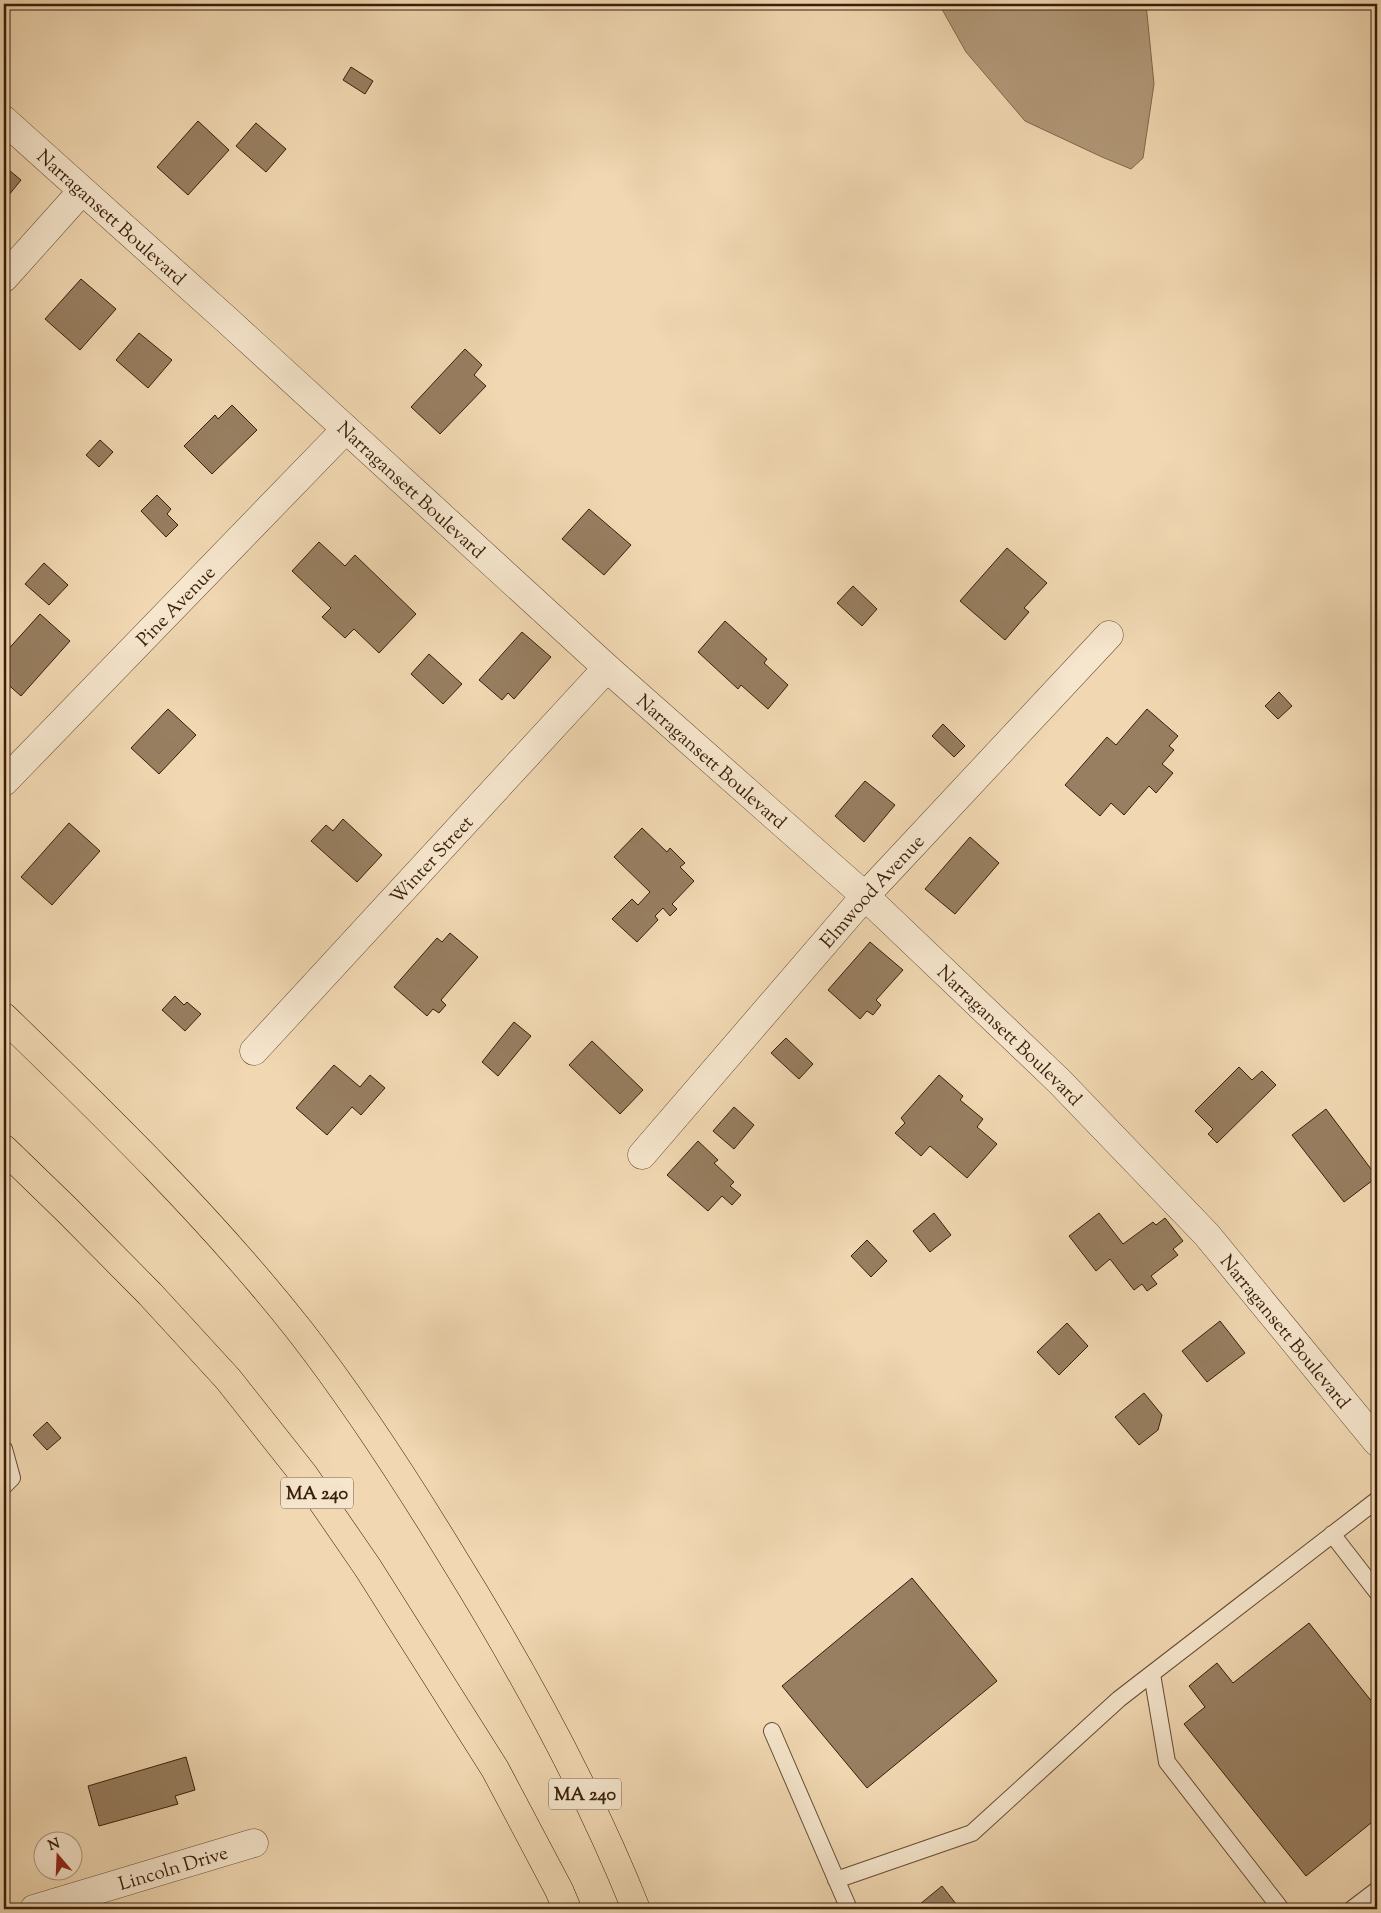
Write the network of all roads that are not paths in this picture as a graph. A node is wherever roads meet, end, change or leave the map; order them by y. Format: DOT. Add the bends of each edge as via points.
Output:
graph roads {
  1 [pos="4,120"];
  2 [pos="82,191"];
  3 [pos="4,278"];
  4 [pos="346,429"];
  5 [pos="1109,635"];
  6 [pos="607,668"];
  7 [pos="4,782"];
  8 [pos="864,896"];
  9 [pos="4,1017"];
  10 [pos="254,1051"];
  11 [pos="4,1149"];
  12 [pos="642,1155"];
  13 [pos="1377,1442"];
  14 [pos="4,1449"];
  15 [pos="4,1486"];
  16 [pos="1377,1500"];
  17 [pos="1332,1534"];
  18 [pos="1377,1592"];
  19 [pos="1152,1674"];
  20 [pos="772,1731"];
  21 [pos="254,1843"];
  22 [pos="836,1880"];
  23 [pos="1377,1890"];
  24 [pos="563,1903"];
  25 [pos="34,1909"];
  26 [pos="636,1909"];
  27 [pos="849,1909"];
  28 [pos="1281,1909"];
  29 [pos="1352,1909"];
  1 -- 2 [label="street, Narragansett Boulevard"];
  2 -- 3 [label="street"];
  2 -- 4 [label="street, Narragansett Boulevard"];
  4 -- 6 [label="street, Narragansett Boulevard"];
  4 -- 7 [label="street, Pine Avenue"];
  5 -- 8 [label="street, Elmwood Avenue"];
  6 -- 8 [label="street, Narragansett Boulevard"];
  6 -- 10 [label="street, Winter Street"];
  8 -- 12 [label="street, Elmwood Avenue"];
  8 -- 13 [label="street, Narragansett Boulevard" via="1059,1081 1207,1235"];
  9 -- 26 [label="highway, MA 240" via="141,1152 219,1235 300,1331 369,1425 527,1682 579,1781"];
  11 -- 24 [label="highway, MA 240" via="150,1294 228,1380 304,1475 368,1568 494,1769"];
  14 -- 15 [label="lane" via="12,1478"];
  16 -- 17 [label="lane"];
  17 -- 18 [label="lane"];
  17 -- 19 [label="lane"];
  19 -- 22 [label="lane" via="1119,1699 972,1833"];
  19 -- 28 [label="lane" via="1167,1762"];
  20 -- 22 [label="lane"];
  21 -- 25 [label="street, Lincoln Drive"];
  22 -- 27 [label="lane"];
  23 -- 29 [label="lane"];
}
